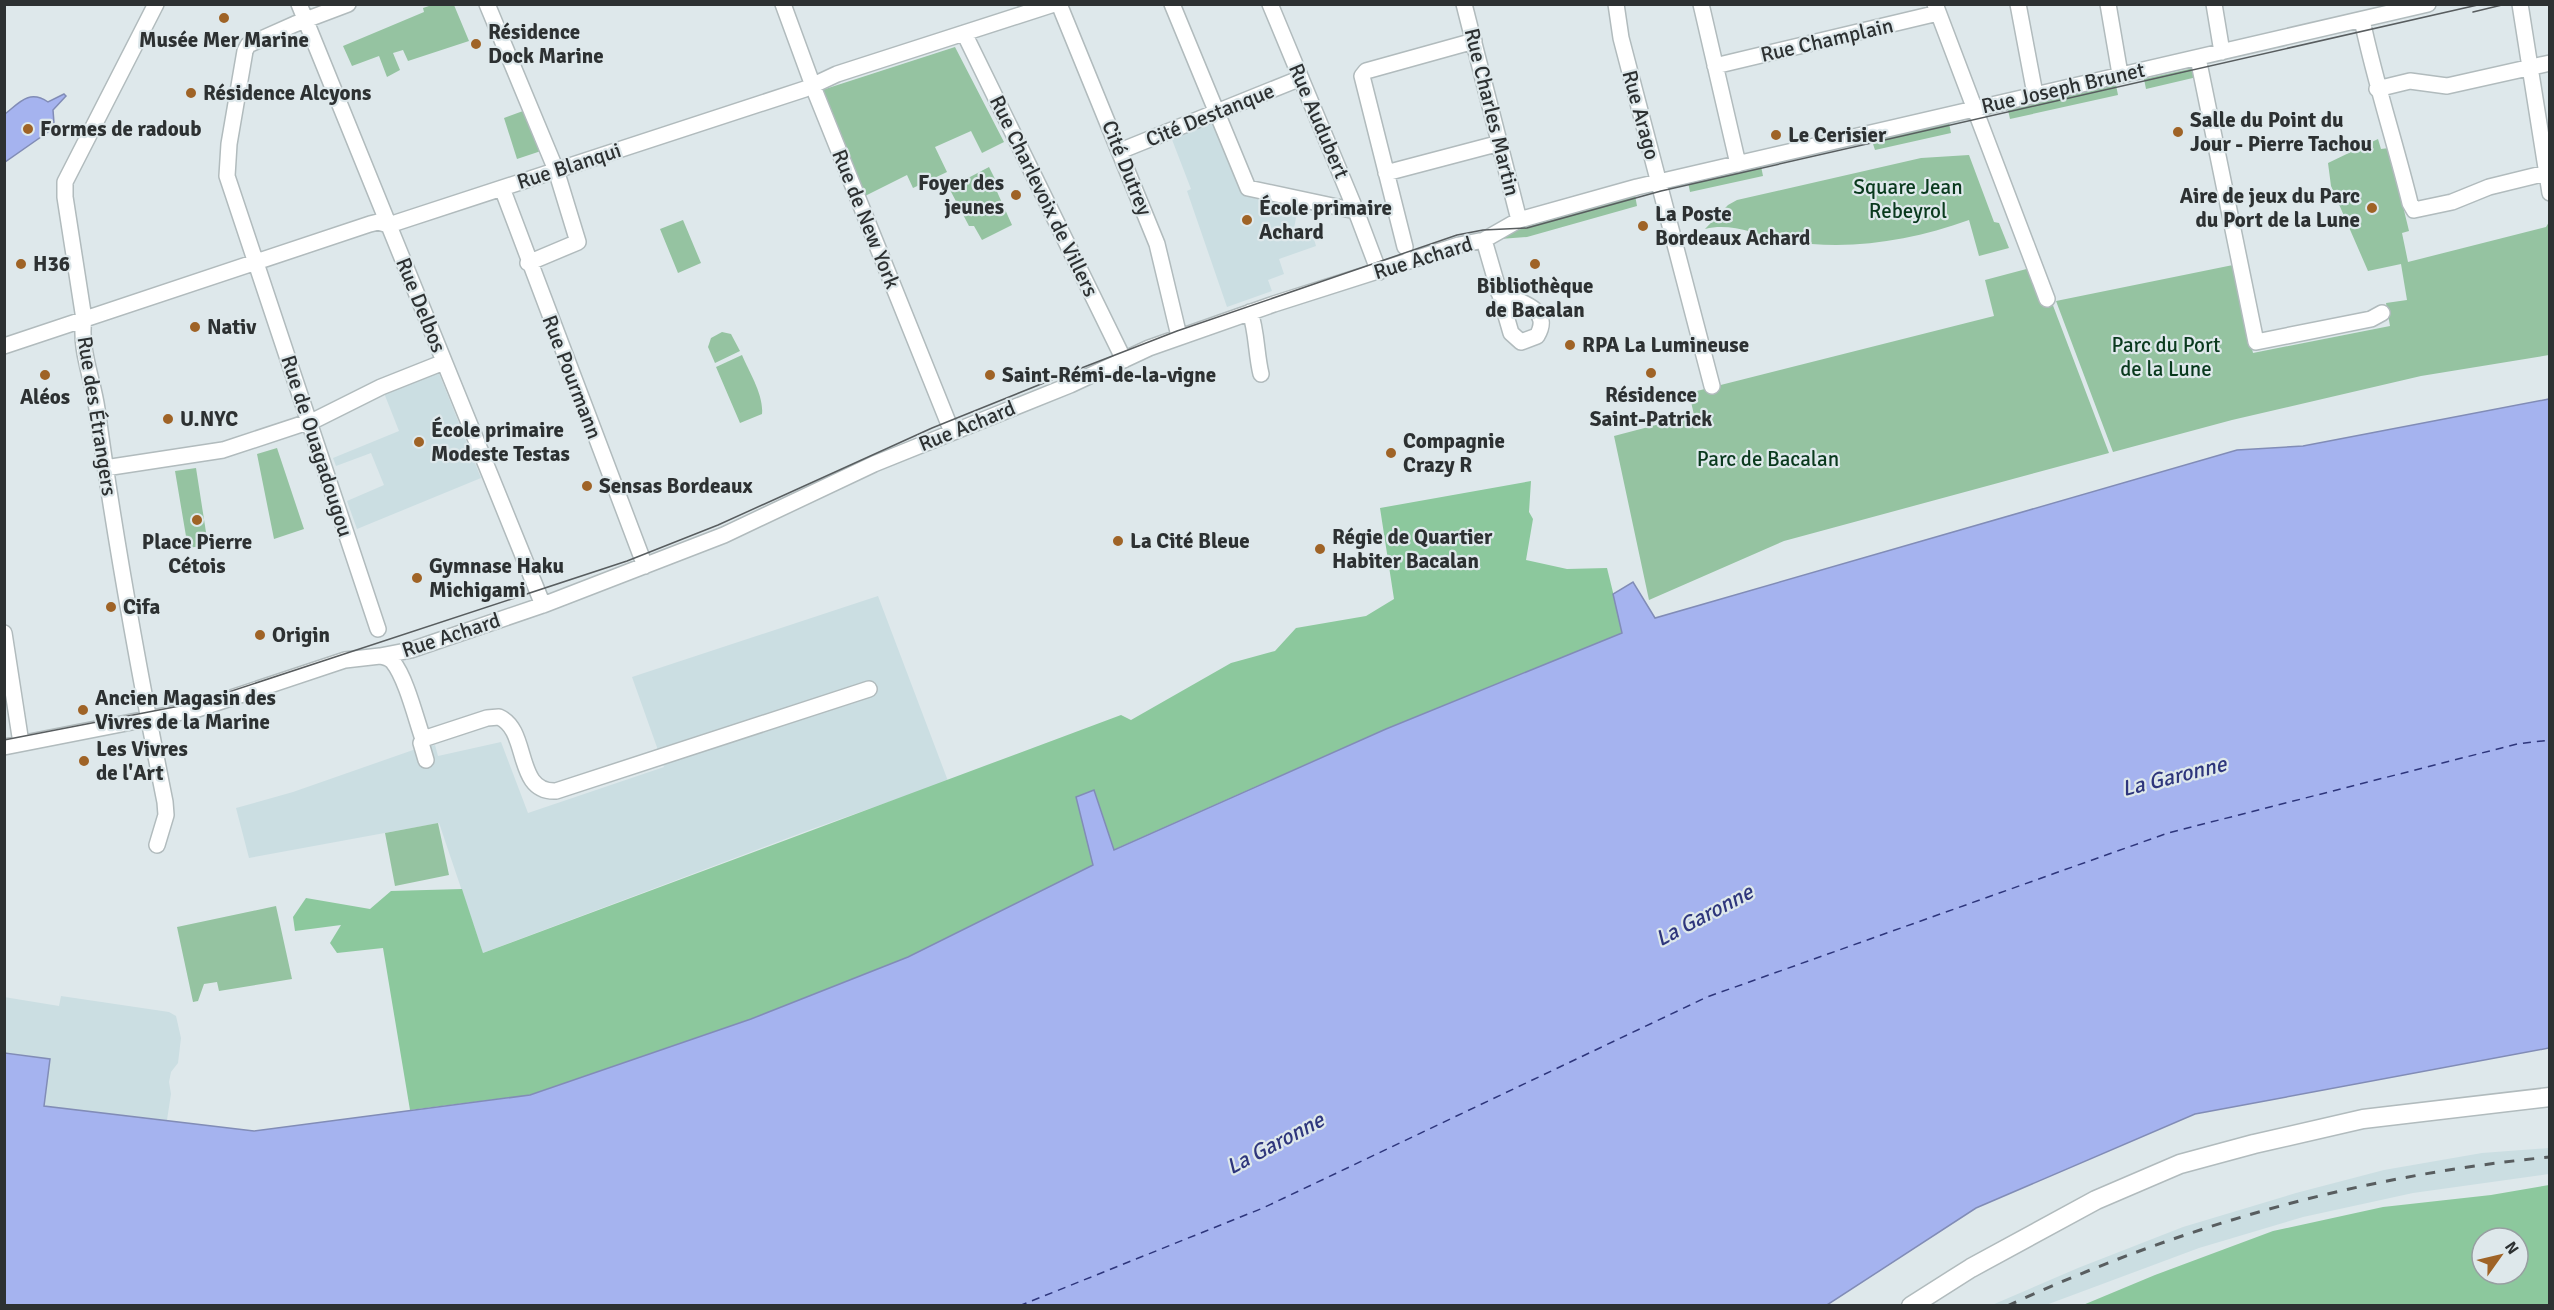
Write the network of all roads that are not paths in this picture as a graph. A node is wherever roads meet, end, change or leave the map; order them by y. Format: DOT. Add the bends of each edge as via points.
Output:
graph roads {
  1 [pos="156,4"];
  2 [pos="299,4"];
  3 [pos="348,4"];
  4 [pos="487,4"];
  5 [pos="783,4"];
  6 [pos="1054,4"];
  7 [pos="1059,4"];
  8 [pos="1172,4"];
  9 [pos="1270,4"];
  10 [pos="1464,4"];
  11 [pos="1616,4"];
  12 [pos="1701,4"];
  13 [pos="2018,4"];
  14 [pos="2108,4"];
  15 [pos="2214,4"];
  16 [pos="2428,4"];
  17 [pos="2520,4"];
  18 [pos="2401,8"];
  19 [pos="1936,9"];
  20 [pos="2362,20"];
  21 [pos="306,21"];
  22 [pos="964,33"];
  23 [pos="1474,41"];
  24 [pos="2222,52"];
  25 [pos="2198,58"];
  26 [pos="2550,63"];
  27 [pos="1715,66"];
  28 [pos="2530,68"];
  29 [pos="2120,74"];
  30 [pos="1301,78"];
  31 [pos="813,85"];
  32 [pos="2377,89"];
  33 [pos="2035,94"];
  34 [pos="1974,109"];
  35 [pos="1216,112"];
  36 [pos="1500,143"];
  37 [pos="1120,151"];
  38 [pos="1738,164"];
  39 [pos="556,170"];
  40 [pos="1386,173"];
  41 [pos="1698,173"];
  42 [pos="2548,173"];
  43 [pos="1659,182"];
  44 [pos="502,188"];
  45 [pos="2550,193"];
  46 [pos="1356,210"];
  47 [pos="1519,220"];
  48 [pos="389,225"];
  49 [pos="1484,240"];
  50 [pos="1405,247"];
  51 [pos="256,262"];
  52 [pos="528,263"];
  53 [pos="1379,272"];
  54 [pos="1500,293"];
  55 [pos="2047,299"];
  56 [pos="1250,312"];
  57 [pos="2382,313"];
  58 [pos="84,319"];
  59 [pos="1179,336"];
  60 [pos="4,346"];
  61 [pos="1124,360"];
  62 [pos="444,362"];
  63 [pos="1261,374"];
  64 [pos="1712,386"];
  65 [pos="309,422"];
  66 [pos="952,432"];
  67 [pos="105,468"];
  68 [pos="645,566"];
  69 [pos="543,605"];
  70 [pos="378,629"];
  71 [pos="4,633"];
  72 [pos="420,646"];
  73 [pos="380,656"];
  74 [pos="869,689"];
  75 [pos="408,693"];
  76 [pos="149,719"];
  77 [pos="423,739"];
  78 [pos="21,743"];
  79 [pos="4,747"];
  80 [pos="426,760"];
  81 [pos="157,844"];
  82 [pos="2550,1097"];
  83 [pos="1911,1305"];
  1 -- 58 [label="street, Rue des Étrangers" via="65,182"];
  2 -- 21 [label="street, Rue Delbos"];
  3 -- 21 [label="street, Rue de Ouagadougou"];
  4 -- 39 [label="street"];
  5 -- 31 [label="street, Rue de New York"];
  6 -- 22 [label="street, Rue Blanqui"];
  7 -- 37 [label="street, Cité Dutrey"];
  8 -- 35 [label="street"];
  9 -- 30 [label="street, Rue Audubert"];
  10 -- 23 [label="street, Rue Charles Martin"];
  11 -- 43 [label="street, Rue Arago" via="1621,38"];
  12 -- 27 [label="street"];
  13 -- 33 [label="street"];
  14 -- 29 [label="street"];
  15 -- 24 [label="street"];
  16 -- 18 [label="street, Rue Joseph Brunet"];
  17 -- 28 [label="street"];
  18 -- 20 [label="street, Rue Joseph Brunet"];
  19 -- 27 [label="street, Rue Champlain"];
  19 -- 34 [label="street"];
  20 -- 24 [label="street, Rue Joseph Brunet"];
  20 -- 32 [label="street"];
  21 -- 48 [label="street, Rue Delbos"];
  21 -- 51 [label="street, Rue de Ouagadougou" via="252,41 245,51 226,170"];
  22 -- 31 [label="street, Rue Blanqui" via="827,77"];
  22 -- 61 [label="street, Rue Charlevoix de Villers"];
  23 -- 36 [label="street, Rue Charles Martin"];
  23 -- 40 [label="street" via="1366,71 1362,76"];
  24 -- 25 [label="street, Rue Joseph Brunet"];
  25 -- 29 [label="street, Rue Joseph Brunet"];
  25 -- 57 [label="street" via="2256,342 2371,319"];
  26 -- 28 [label="street"];
  27 -- 38 [label="street"];
  28 -- 32 [label="street" via="2447,86 2410,81"];
  28 -- 42 [label="street"];
  29 -- 33 [label="street, Rue Joseph Brunet"];
  30 -- 35 [label="street, Cité Destanque"];
  30 -- 46 [label="street, Rue Audubert"];
  31 -- 39 [label="street, Rue Blanqui"];
  31 -- 66 [label="street, Rue de New York"];
  32 -- 42 [label="street" via="2414,210"];
  33 -- 34 [label="street, Rue Joseph Brunet"];
  34 -- 38 [label="street, Rue Joseph Brunet"];
  34 -- 55 [label="street"];
  35 -- 37 [label="street, Cité Destanque"];
  35 -- 46 [label="street" via="1248,188"];
  36 -- 40 [label="street"];
  36 -- 47 [label="street, Rue Charles Martin"];
  37 -- 59 [label="street, Cité Dutrey" via="1157,244"];
  38 -- 41 [label="street, Rue Joseph Brunet"];
  39 -- 44 [label="street, Rue Blanqui"];
  39 -- 52 [label="street" via="578,242"];
  40 -- 50 [label="street"];
  41 -- 43 [label="street, Rue Achard"];
  42 -- 45 [label="street"];
  43 -- 47 [label="street, Rue Achard"];
  43 -- 64 [label="street, Rue Arago"];
  44 -- 48 [label="street, Rue Blanqui"];
  44 -- 52 [label="street, Rue Pourmann"];
  46 -- 53 [label="street, Rue Audubert"];
  47 -- 49 [label="street, Rue Achard"];
  48 -- 51 [label="street, Rue Blanqui" via="370,224"];
  48 -- 62 [label="street, Rue Delbos"];
  49 -- 53 [label="street, Rue Achard"];
  49 -- 54 [label="street"];
  51 -- 58 [label="street, Rue Blanqui"];
  51 -- 65 [label="street, Rue de Ouagadougou"];
  52 -- 68 [label="street, Rue Pourmann"];
  53 -- 56 [label="street, Rue Achard"];
  56 -- 59 [label="street, Rue Achard"];
  56 -- 63 [label="street"];
  58 -- 60 [label="street, Rue Blanqui"];
  58 -- 67 [label="street, Rue des Étrangers" via="82,332"];
  59 -- 61 [label="street, Rue Achard"];
  61 -- 66 [label="street, Rue Achard"];
  62 -- 65 [label="street"];
  62 -- 69 [label="street, Rue Delbos"];
  65 -- 67 [label="street" via="223,450"];
  65 -- 70 [label="street, Rue de Ouagadougou"];
  66 -- 68 [label="street, Rue Achard" via="724,535"];
  67 -- 76 [label="street, Rue des Étrangers"];
  68 -- 69 [label="street, Rue Achard"];
  69 -- 72 [label="street, Rue Achard"];
  71 -- 78 [label="street"];
  72 -- 73 [label="street, Rue Achard"];
  72 -- 75 [label="street" via="408,660"];
  73 -- 75 [label="street" via="394,663"];
  73 -- 76 [label="street, Rue Achard" via="345,660 224,702"];
  74 -- 77 [label="street" via="556,791 543,789 530,778 513,728 499,717"];
  75 -- 77 [label="street"];
  76 -- 78 [label="street, Rue Achard"];
  76 -- 81 [label="street, Rue des Étrangers" via="166,815"];
  77 -- 80 [label="street"];
  78 -- 79 [label="street, Rue Achard"];
  82 -- 83 [label="main road" via="2363,1119 2180,1164 2078,1210"];
}
